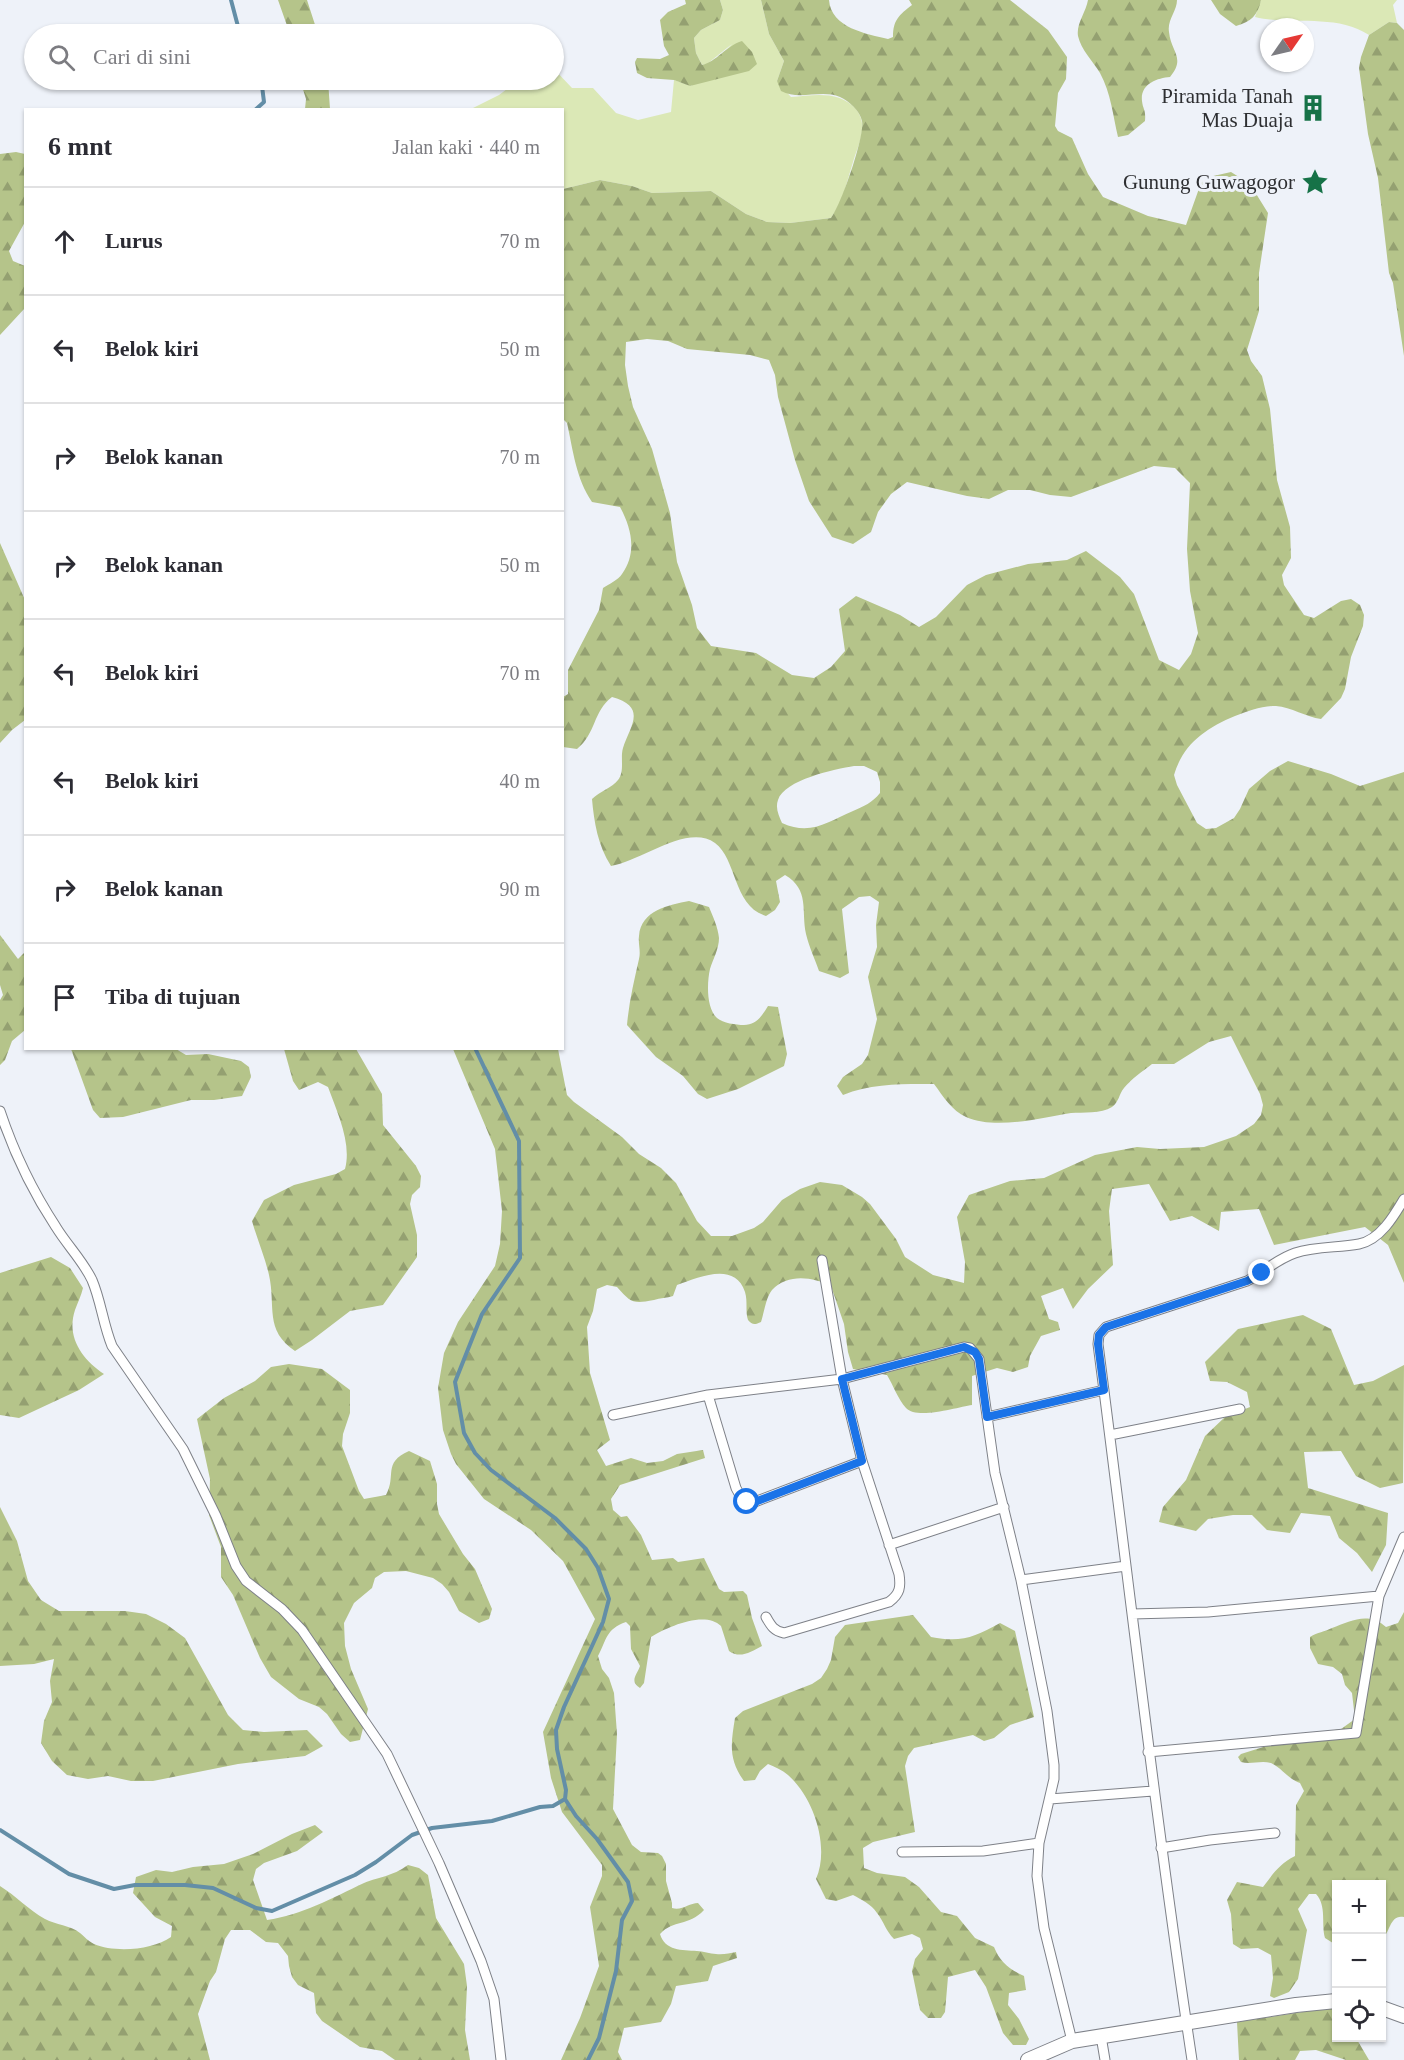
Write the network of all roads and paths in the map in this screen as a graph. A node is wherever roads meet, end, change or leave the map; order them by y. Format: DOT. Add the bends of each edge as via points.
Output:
graph roads {
  1 [pos="0,1111"];
  2 [pos="1404,1199"];
  3 [pos="822,1260"];
  4 [pos="842,1379"];
  5 [pos="1104,1390"];
  6 [pos="708,1395"];
  7 [pos="1240,1409"];
  8 [pos="613,1415"];
  9 [pos="987,1417"];
  10 [pos="1110,1435"];
  11 [pos="862,1461"];
  12 [pos="1004,1507"];
  13 [pos="1404,1537"];
  14 [pos="889,1545"];
  15 [pos="1125,1566"];
  16 [pos="1021,1580"];
  17 [pos="1379,1596"];
  18 [pos="1132,1614"];
  19 [pos="766,1617"];
  20 [pos="1148,1752"];
  21 [pos="1153,1791"];
  22 [pos="1050,1799"];
  23 [pos="1275,1833"];
  24 [pos="1039,1843"];
  25 [pos="1161,1848"];
  26 [pos="902,1852"];
  27 [pos="1332,2001"];
  28 [pos="1386,2009"];
  29 [pos="1404,2016"];
  30 [pos="1187,2023"];
  31 [pos="1101,2036"];
  32 [pos="1072,2041"];
  33 [pos="501,2060"];
  34 [pos="1028,2060"];
  35 [pos="1105,2060"];
  36 [pos="1192,2060"];
  1 -- 33 [label="street" via="37,1193 91,1278 112,1346 183,1449 236,1566 246,1581 302,1630 387,1754 481,1961 494,1999"];
  2 -- 5 [label="street" via="1391,1221 1362,1244 1296,1252 1247,1281 1106,1327 1098,1344"];
  3 -- 4 [label="street"];
  4 -- 6 [label="street"];
  4 -- 9 [label="street" via="970,1348 979,1359"];
  4 -- 11 [label="street"];
  5 -- 9 [label="street"];
  5 -- 10 [label="street"];
  6 -- 8 [label="street"];
  6 -- 11 [label="street" via="743,1500 752,1503"];
  7 -- 10 [label="street"];
  9 -- 12 [label="street"];
  10 -- 15 [label="street"];
  11 -- 14 [label="street"];
  12 -- 14 [label="street"];
  12 -- 16 [label="street"];
  13 -- 17 [label="street"];
  14 -- 19 [label="street" via="901,1585 890,1602 784,1633 772,1627"];
  15 -- 16 [label="street"];
  15 -- 18 [label="street"];
  16 -- 22 [label="street" via="1047,1711 1054,1765"];
  17 -- 18 [label="street" via="1208,1612"];
  17 -- 20 [label="street" via="1356,1733"];
  18 -- 20 [label="street"];
  20 -- 21 [label="street"];
  21 -- 22 [label="street"];
  21 -- 25 [label="street"];
  22 -- 24 [label="street"];
  23 -- 25 [label="street"];
  24 -- 26 [label="street" via="983,1851"];
  24 -- 32 [label="street" via="1037,1876 1044,1928"];
  25 -- 30 [label="street"];
  27 -- 30 [label="main road"];
  28 -- 29 [label="main road"];
  30 -- 31 [label="main road"];
  30 -- 36 [label="street"];
  31 -- 32 [label="main road"];
  31 -- 35 [label="street"];
  32 -- 34 [label="main road"];
}
